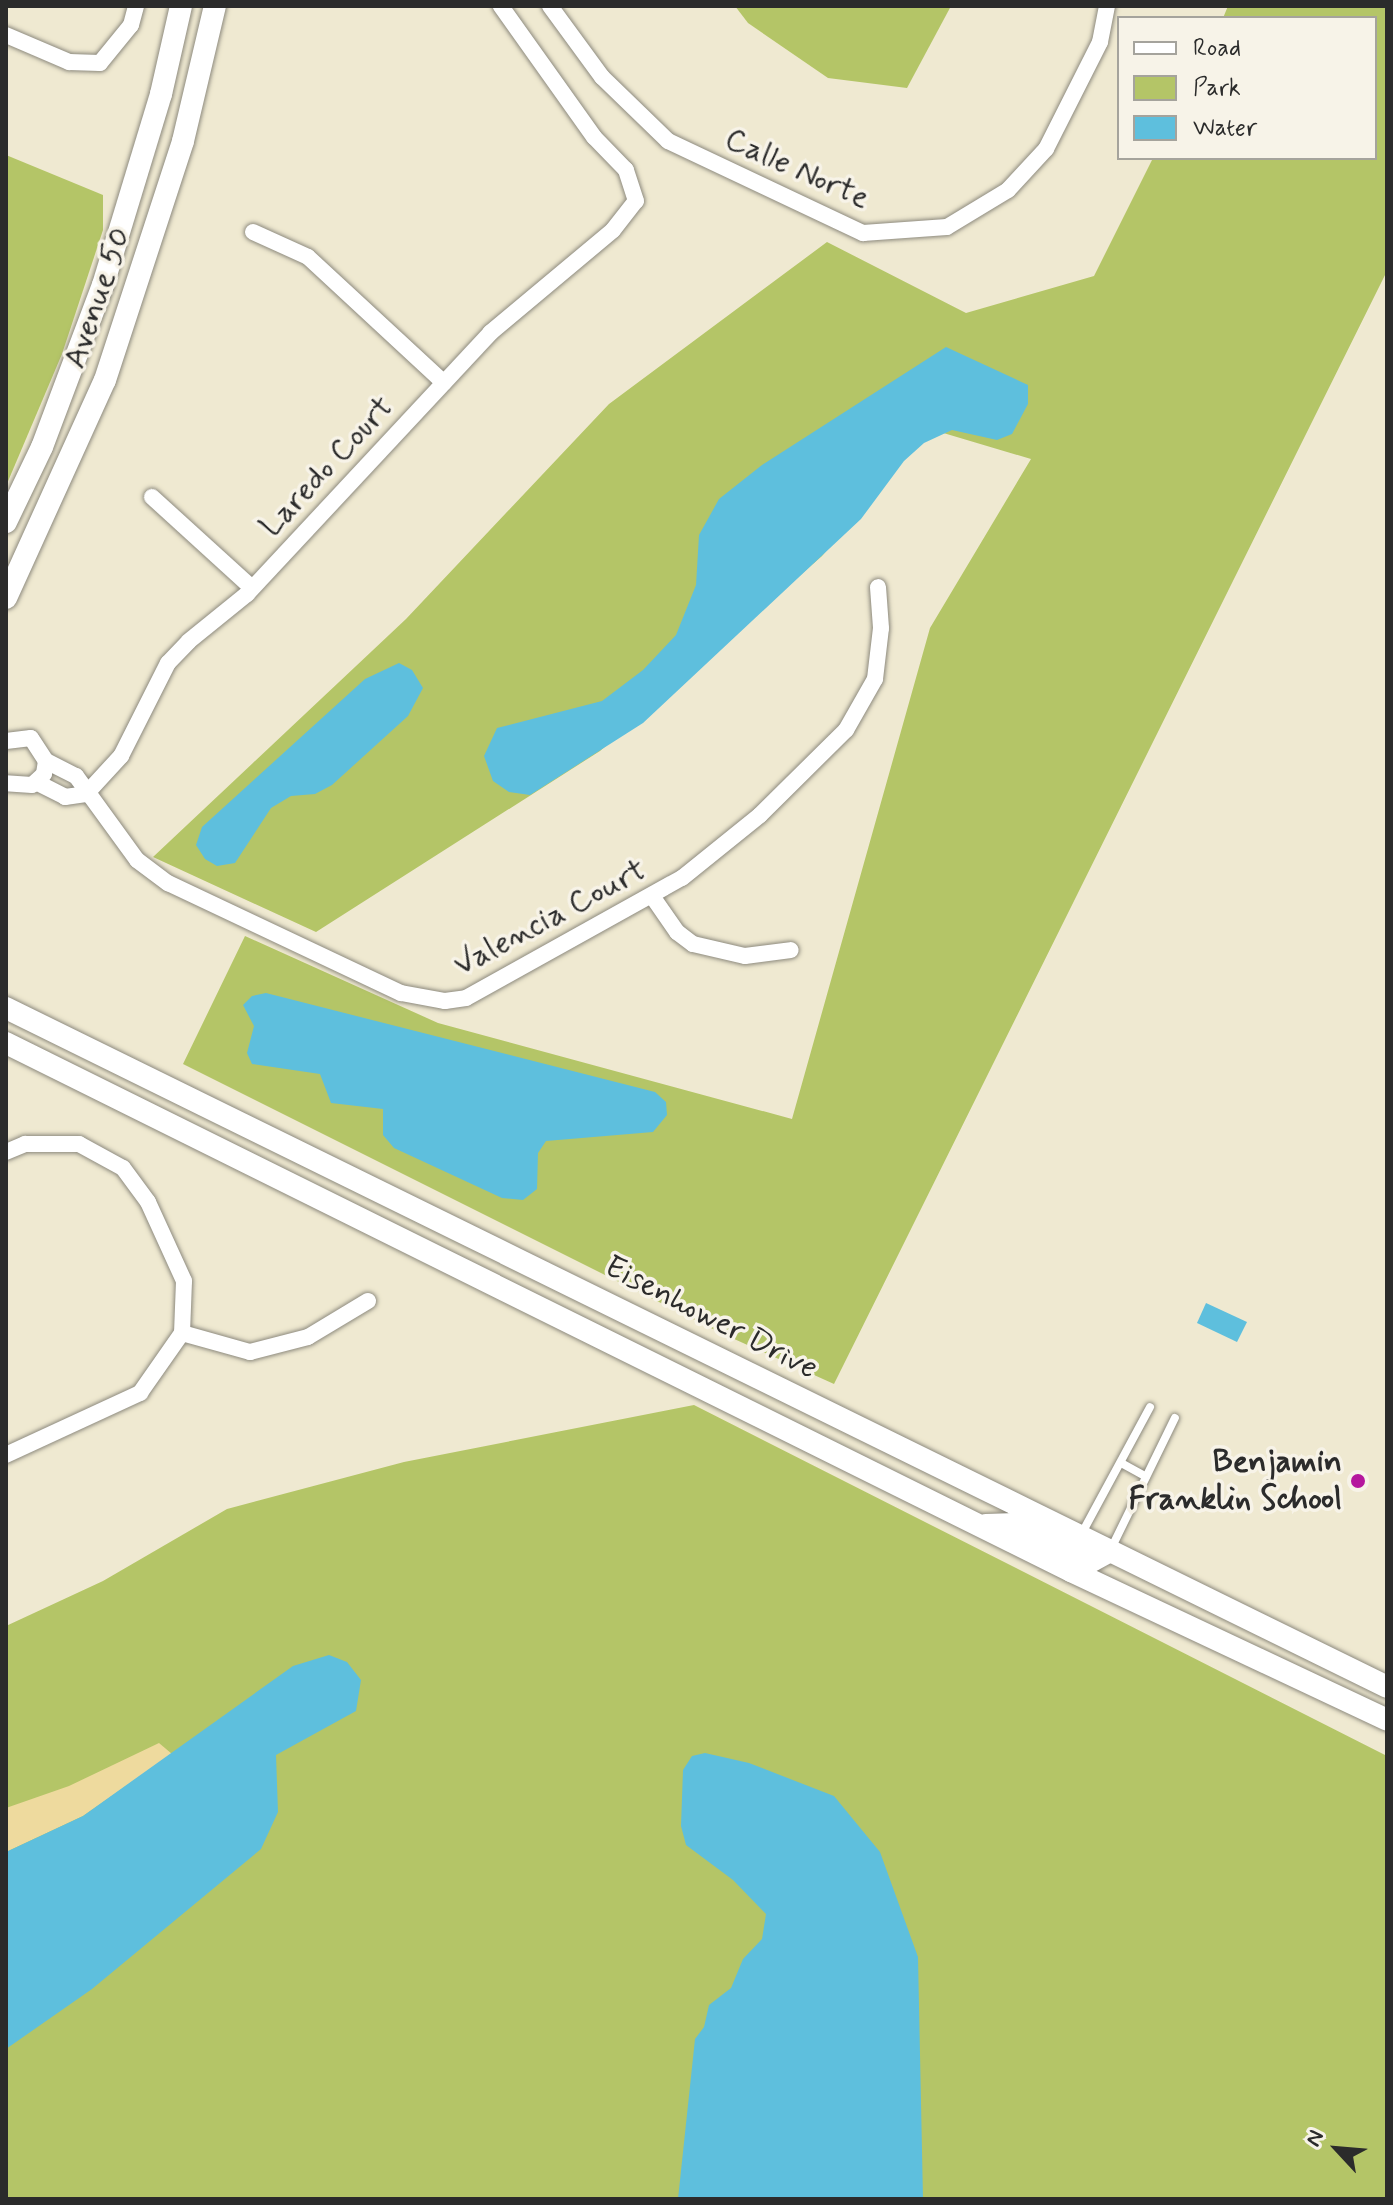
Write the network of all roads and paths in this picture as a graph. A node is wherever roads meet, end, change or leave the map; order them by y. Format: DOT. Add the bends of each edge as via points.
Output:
graph roads {
  1 [pos="136,6"];
  2 [pos="181,6"];
  3 [pos="215,6"];
  4 [pos="501,6"];
  5 [pos="550,6"];
  6 [pos="1107,6"];
  7 [pos="6,35"];
  8 [pos="253,232"];
  9 [pos="444,383"];
  10 [pos="152,497"];
  11 [pos="6,522"];
  12 [pos="878,587"];
  13 [pos="252,588"];
  14 [pos="6,598"];
  15 [pos="6,741"];
  16 [pos="46,761"];
  17 [pos="36,782"];
  18 [pos="6,783"];
  19 [pos="86,794"];
  20 [pos="652,896"];
  21 [pos="791,950"];
  22 [pos="6,1008"];
  23 [pos="6,1043"];
  24 [pos="6,1152"];
  25 [pos="368,1301"];
  26 [pos="182,1333"];
  27 [pos="1150,1407"];
  28 [pos="1175,1418"];
  29 [pos="6,1455"];
  30 [pos="1123,1464"];
  31 [pos="1146,1477"];
  32 [pos="981,1525"];
  33 [pos="1080,1538"];
  34 [pos="1110,1551"];
  35 [pos="1387,1687"];
  36 [pos="1387,1720"];
  1 -- 7 [label="street" via="131,25 100,63 69,62"];
  2 -- 11 [label="main road, Avenue 50" via="161,94 103,285 42,447"];
  3 -- 14 [label="main road, Avenue 50" via="183,141 105,380"];
  4 -- 9 [label="street, Laredo Court" via="576,113 626,170 636,201 613,230 514,311"];
  5 -- 6 [label="street, Calle Norte" via="602,77 668,141 863,233 947,227 1008,190 1046,149 1100,42"];
  8 -- 9 [label="street" via="308,257"];
  9 -- 13 [label="street, Laredo Court"];
  10 -- 13 [label="street"];
  12 -- 20 [label="street, Valencia Court" via="879,657 860,713 719,851"];
  13 -- 19 [label="street, Laredo Court" via="168,663 121,756"];
  15 -- 16 [label="street, Valencia Court" via="31,738"];
  16 -- 17 [label="street"];
  16 -- 19 [label="street, Valencia Court" via="76,776"];
  17 -- 18 [label="street" via="24,788"];
  17 -- 19 [label="street" via="65,797"];
  19 -- 20 [label="street, Valencia Court" via="137,860 168,883 422,998 445,1001 485,991"];
  20 -- 21 [label="street" via="677,932 693,944 745,956"];
  22 -- 33 [label="main road, Eisenhower Drive"];
  23 -- 32 [label="main road, Eisenhower Drive"];
  24 -- 26 [label="street" via="25,1144 79,1144 123,1168 148,1202 184,1281"];
  25 -- 26 [label="street" via="308,1337 250,1352"];
  26 -- 29 [label="street" via="140,1393"];
  27 -- 30 [label="lane"];
  28 -- 31 [label="lane"];
  30 -- 31 [label="lane"];
  30 -- 33 [label="lane"];
  31 -- 34 [label="lane"];
  32 -- 34 [label="main road" via="1014,1524 1092,1561"];
  32 -- 36 [label="main road, Eisenhower Drive"];
  33 -- 34 [label="main road, Eisenhower Drive"];
  34 -- 35 [label="main road, Eisenhower Drive"];
}
